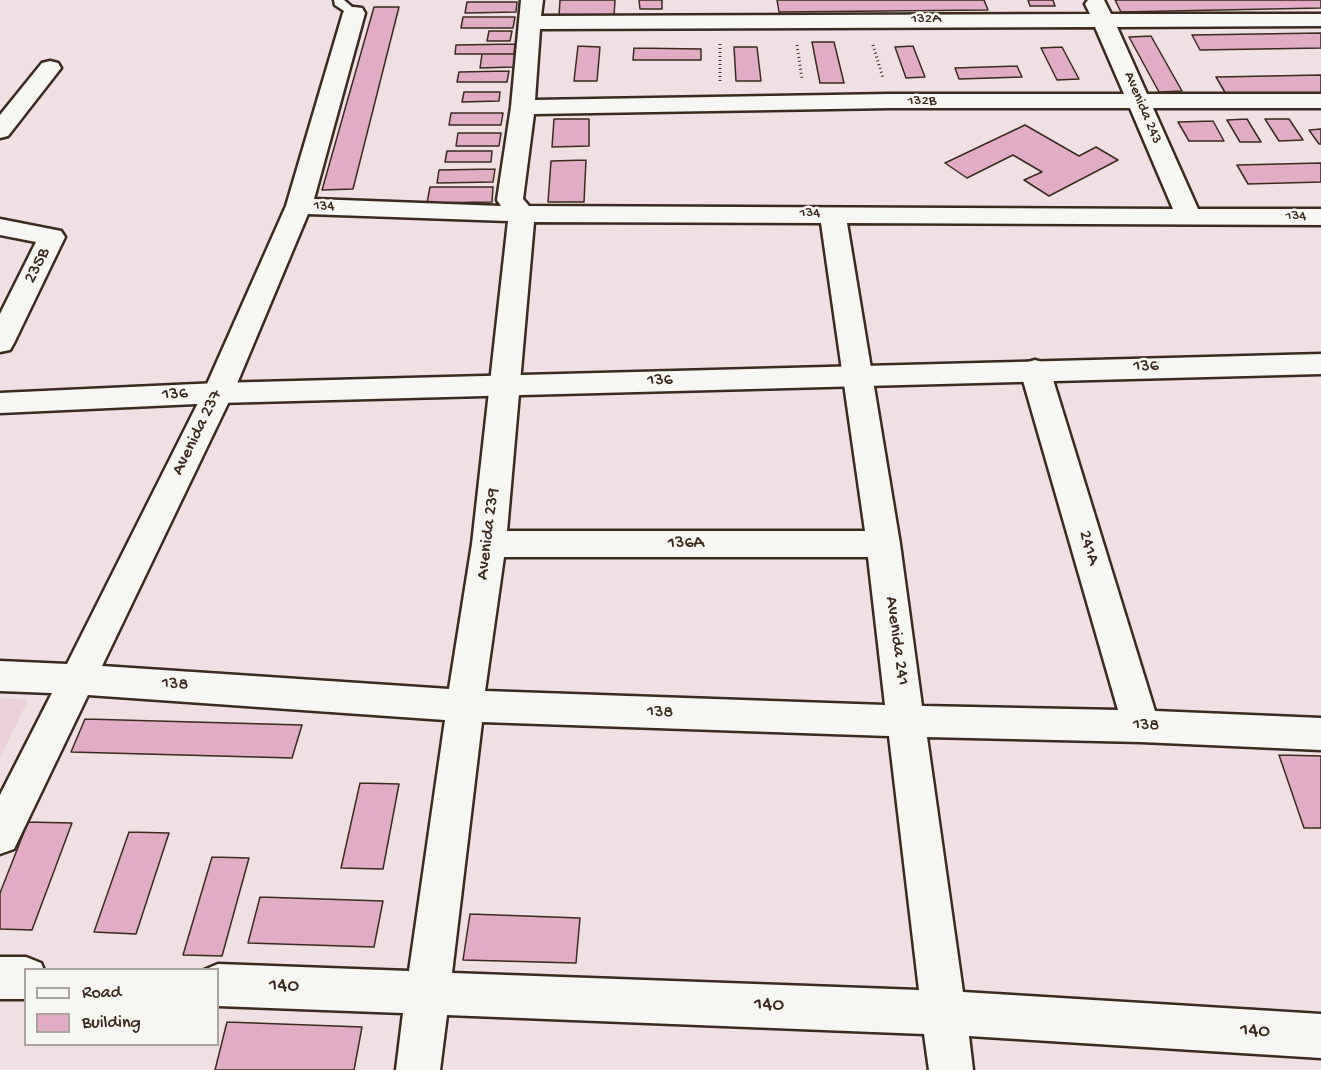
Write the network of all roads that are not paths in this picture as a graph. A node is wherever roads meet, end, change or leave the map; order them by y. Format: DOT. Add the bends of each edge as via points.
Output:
graph roads {
  1 [pos="347,7"];
  2 [pos="1099,10"];
  3 [pos="531,12"];
  4 [pos="1321,20"];
  5 [pos="50,68"];
  6 [pos="1321,101"];
  7 [pos="1139,102"];
  8 [pos="522,107"];
  9 [pos="0,131"];
  10 [pos="299,207"];
  11 [pos="522,214"];
  12 [pos="833,214"];
  13 [pos="1188,217"];
  14 [pos="1321,217"];
  15 [pos="0,227"];
  16 [pos="0,343"];
  17 [pos="1321,364"];
  18 [pos="1035,369"];
  19 [pos="856,375"];
  20 [pos="506,386"];
  21 [pos="218,393"];
  22 [pos="0,403"];
  23 [pos="489,544"];
  24 [pos="883,544"];
  25 [pos="0,675"];
  26 [pos="78,679"];
  27 [pos="465,706"];
  28 [pos="906,721"];
  29 [pos="1141,726"];
  30 [pos="1321,734"];
  31 [pos="0,836"];
  32 [pos="0,978"];
  33 [pos="24,978"];
  34 [pos="219,985"];
  35 [pos="428,992"];
  36 [pos="945,1013"];
  37 [pos="1321,1036"];
  38 [pos="418,1070"];
  39 [pos="951,1070"];
  1 -- 10 [label="street, Avenida 237"];
  2 -- 3 [label="street, 132A" via="794,21"];
  2 -- 4 [label="street, 132A"];
  2 -- 7 [label="street, Avenida 243"];
  3 -- 8 [label="street, Avenida 239"];
  5 -- 9 [label="street"];
  6 -- 7 [label="street, 132B"];
  7 -- 8 [label="street, 132B"];
  7 -- 13 [label="street, Avenida 243"];
  8 -- 11 [label="street, Avenida 239" via="510,200"];
  10 -- 11 [label="street, 134"];
  10 -- 21 [label="street, Avenida 237"];
  11 -- 12 [label="street, 134"];
  11 -- 20 [label="street, Avenida 239"];
  12 -- 13 [label="street, 134"];
  12 -- 19 [label="street, Avenida 241"];
  13 -- 14 [label="street, 134"];
  15 -- 16 [label="street, 235B" via="52,237"];
  17 -- 18 [label="street, 136"];
  18 -- 19 [label="street, 136"];
  18 -- 29 [label="street, 241A"];
  19 -- 20 [label="street, 136"];
  19 -- 24 [label="street, Avenida 241"];
  20 -- 21 [label="street, 136"];
  20 -- 23 [label="street, Avenida 239"];
  21 -- 22 [label="street, 136"];
  21 -- 26 [label="street, Avenida 237"];
  23 -- 24 [label="street, 136A"];
  23 -- 27 [label="street, Avenida 239"];
  24 -- 28 [label="street, Avenida 241"];
  25 -- 26 [label="street, 138"];
  26 -- 27 [label="street, 138"];
  26 -- 31 [label="street, Avenida 237"];
  27 -- 28 [label="street, 138"];
  27 -- 35 [label="street, Avenida 239"];
  28 -- 29 [label="street, 138"];
  28 -- 36 [label="street, Avenida 241"];
  29 -- 30 [label="street, 138"];
  32 -- 33 [label="street"];
  34 -- 35 [label="street, 140"];
  35 -- 36 [label="street, 140"];
  35 -- 38 [label="street, Avenida 239"];
  36 -- 37 [label="street, 140"];
  36 -- 39 [label="street, Avenida 241"];
}
